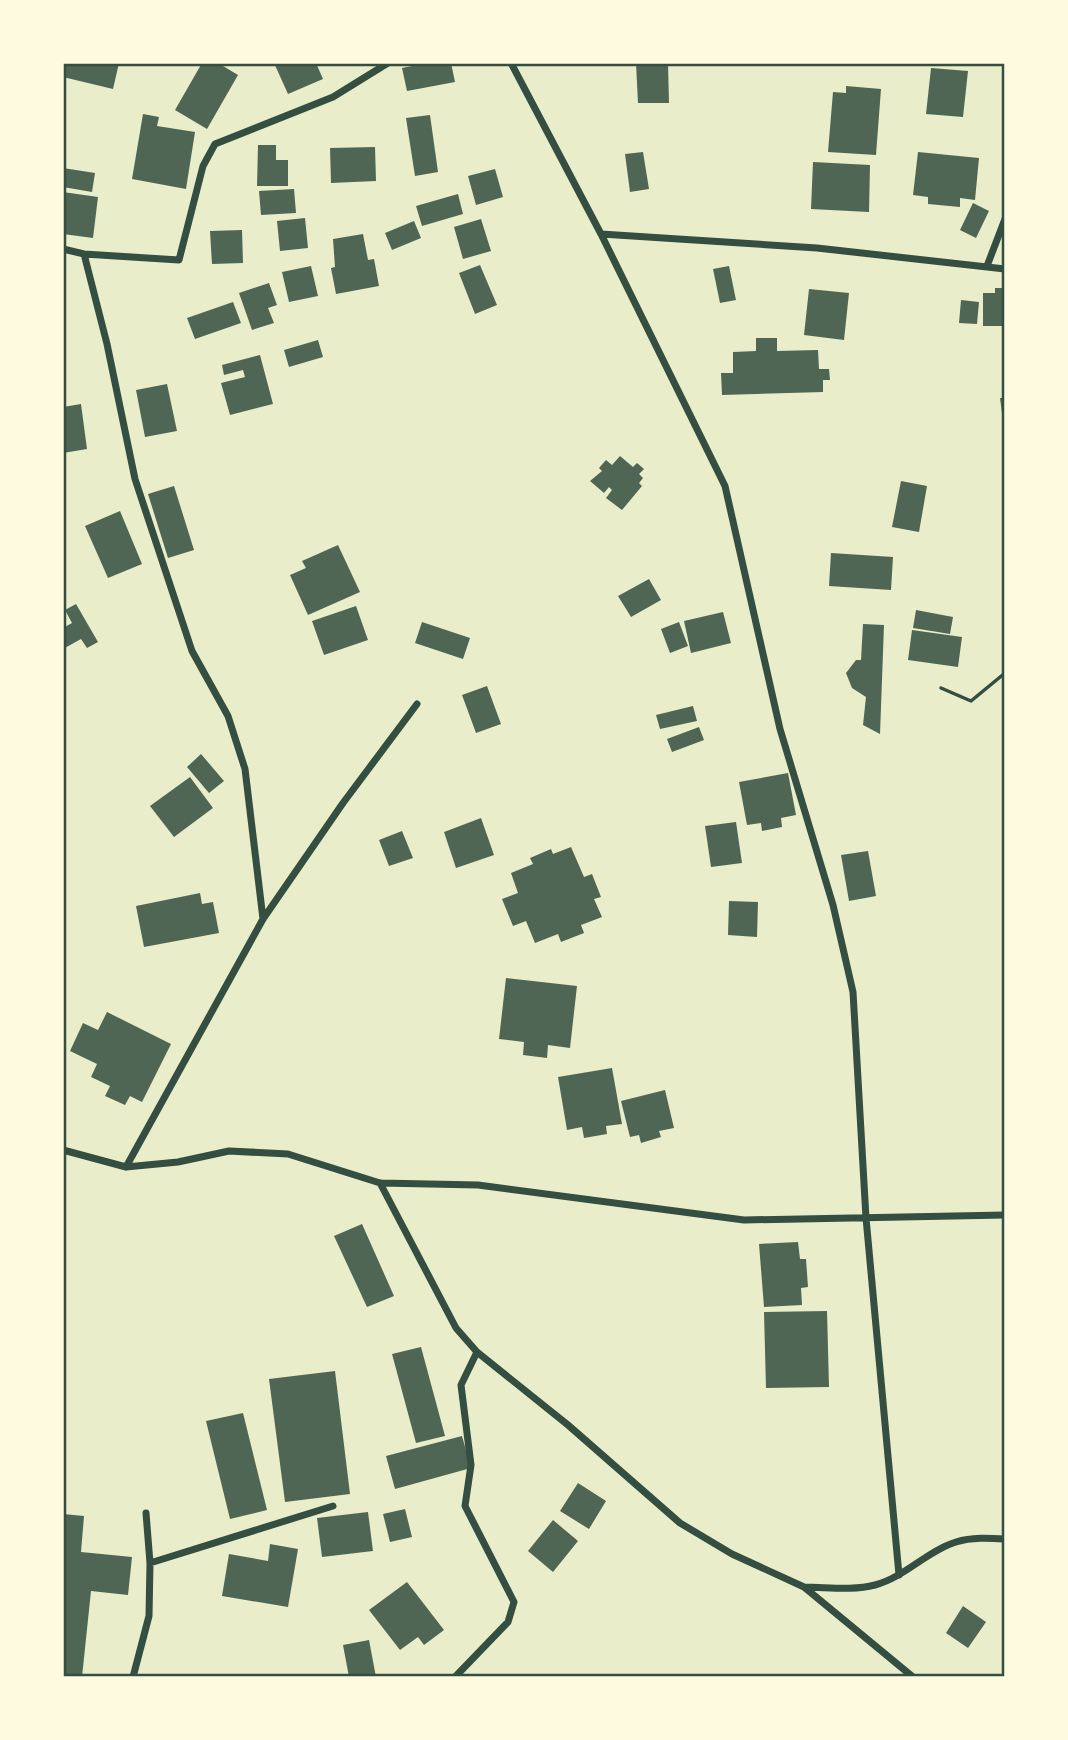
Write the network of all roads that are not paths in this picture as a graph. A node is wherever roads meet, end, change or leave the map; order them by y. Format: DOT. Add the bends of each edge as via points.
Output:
graph roads {
  1 [pos="388,63"];
  2 [pos="511,63"];
  3 [pos="1005,219"];
  4 [pos="601,234"];
  5 [pos="63,248"];
  6 [pos="84,254"];
  7 [pos="987,266"];
  8 [pos="1005,269"];
  9 [pos="416,704"];
  10 [pos="263,919"];
  11 [pos="63,1150"];
  12 [pos="126,1167"];
  13 [pos="380,1183"];
  14 [pos="1005,1215"];
  15 [pos="866,1218"];
  16 [pos="477,1352"];
  17 [pos="333,1506"];
  18 [pos="146,1513"];
  19 [pos="1005,1539"];
  20 [pos="150,1563"];
  21 [pos="899,1575"];
  22 [pos="804,1587"];
  23 [pos="132,1677"];
  24 [pos="455,1677"];
  25 [pos="913,1677"];
  1 -- 6 [label="street" via="333,97 215,144 203,166 179,260"];
  2 -- 4 [label="street"];
  3 -- 7 [label="street"];
  4 -- 7 [label="street" via="817,248"];
  4 -- 15 [label="street" via="725,486 780,729 833,905 853,992"];
  5 -- 6 [label="street"];
  6 -- 10 [label="street" via="135,479 192,651 228,716 245,769"];
  7 -- 8 [label="street"];
  9 -- 10 [label="street"];
  10 -- 12 [label="street"];
  11 -- 12 [label="street"];
  12 -- 13 [label="street" via="229,1151 288,1154"];
  13 -- 15 [label="street" via="478,1185 744,1220"];
  13 -- 16 [label="street" via="456,1328"];
  14 -- 15 [label="street"];
  15 -- 21 [label="street"];
  16 -- 22 [label="street" via="680,1523 732,1554"];
  16 -- 24 [label="street" via="461,1385 471,1465 465,1506 514,1602 508,1622"];
  17 -- 20 [label="street"];
  18 -- 20 [label="street"];
  19 -- 21 [label="street" via="956,1542"];
  20 -- 23 [label="street" via="149,1616"];
  21 -- 22 [label="street" via="874,1585"];
  22 -- 25 [label="street"];
}
